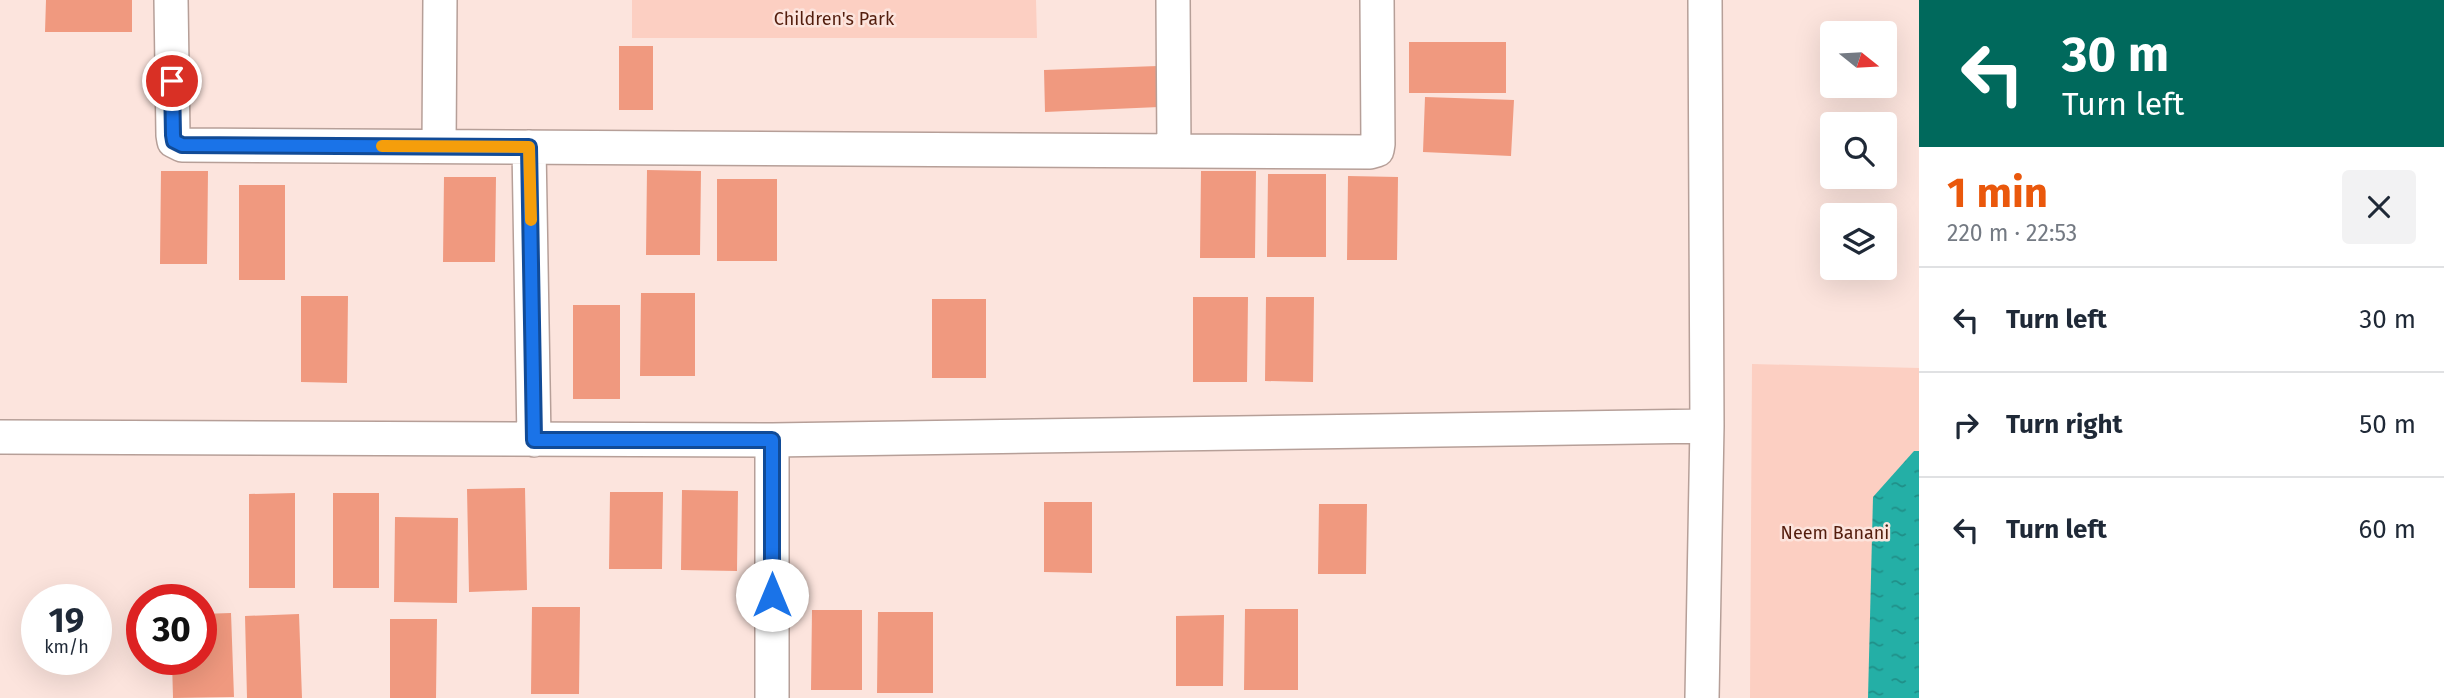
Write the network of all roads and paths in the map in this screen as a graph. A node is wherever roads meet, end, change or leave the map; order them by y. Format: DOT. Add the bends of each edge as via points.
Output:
graph roads {
  1 [pos="171,0"];
  2 [pos="440,0"];
  3 [pos="1173,0"];
  4 [pos="1377,0"];
  5 [pos="1705,0"];
  6 [pos="439,146"];
  7 [pos="529,147"];
  8 [pos="1174,151"];
  9 [pos="1707,426"];
  10 [pos="0,437"];
  11 [pos="534,440"];
  12 [pos="772,440"];
  13 [pos="772,698"];
  14 [pos="1702,698"];
  1 -- 6 [label="street" via="174,141 182,145"];
  2 -- 6 [label="street"];
  3 -- 8 [label="street"];
  4 -- 8 [label="street" via="1377,150"];
  5 -- 9 [label="street"];
  6 -- 7 [label="street"];
  7 -- 8 [label="street"];
  7 -- 11 [label="street"];
  9 -- 12 [label="street"];
  9 -- 14 [label="street"];
  10 -- 11 [label="street"];
  11 -- 12 [label="street"];
  12 -- 13 [label="street"];
}
